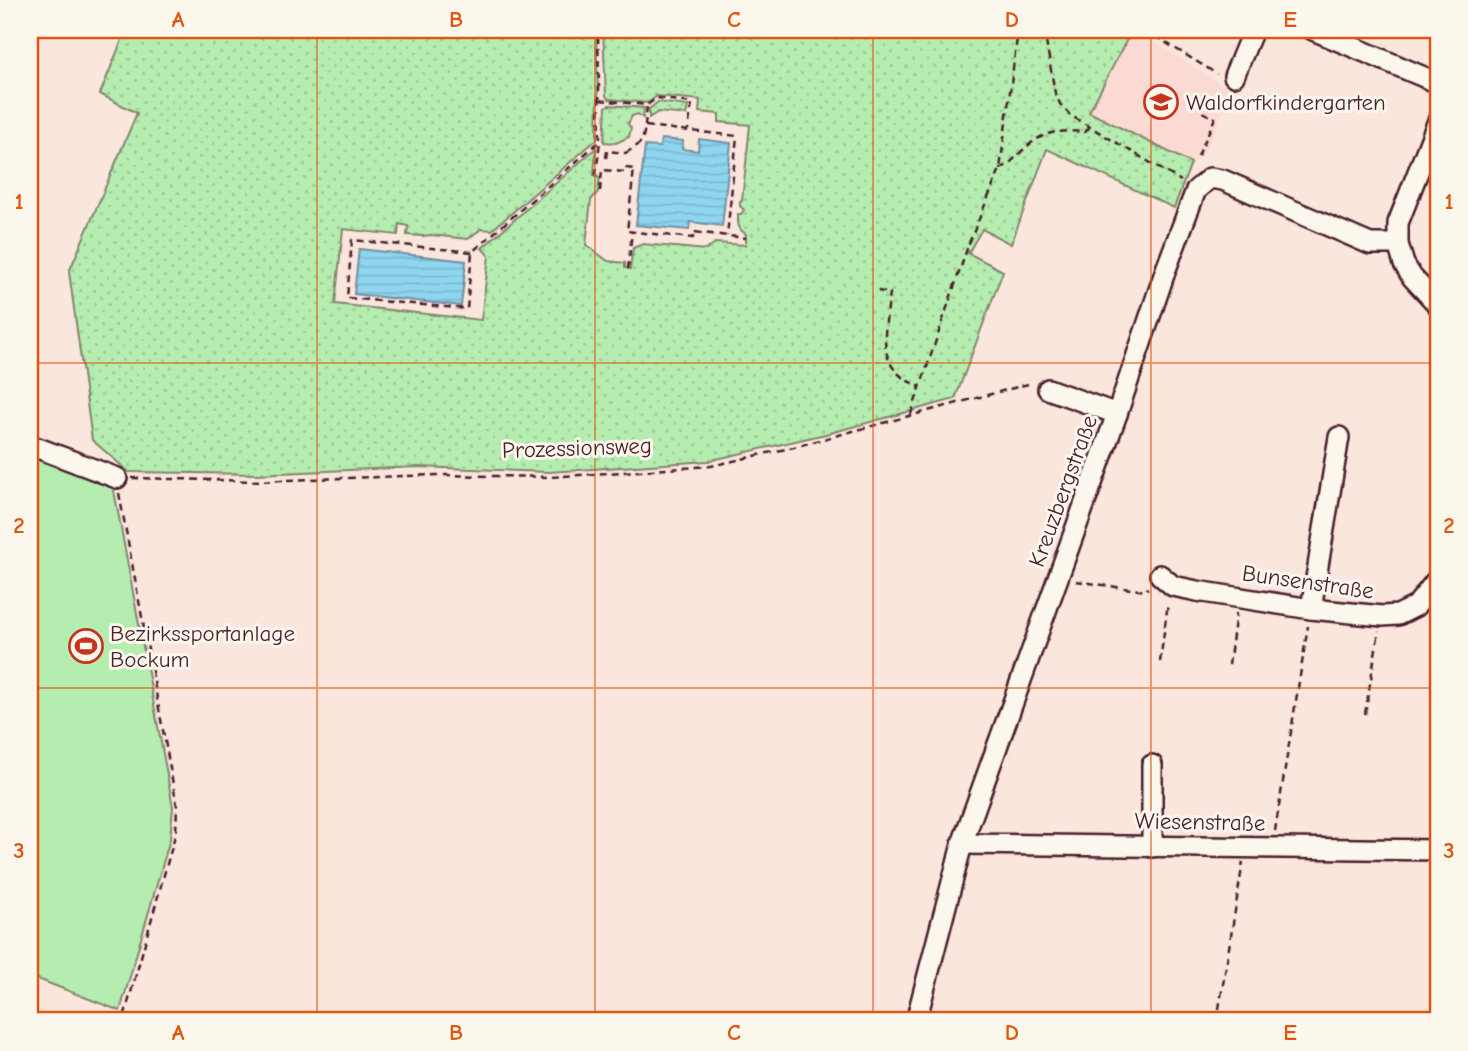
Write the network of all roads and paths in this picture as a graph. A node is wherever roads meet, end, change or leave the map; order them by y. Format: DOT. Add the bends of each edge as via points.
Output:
graph roads {
  1 [pos="598,30"];
  2 [pos="1018,30"];
  3 [pos="1044,30"];
  4 [pos="1145,30"];
  5 [pos="1253,30"];
  6 [pos="1313,30"];
  7 [pos="1234,76"];
  8 [pos="1438,83"];
  9 [pos="599,100"];
  10 [pos="647,105"];
  11 [pos="1200,111"];
  12 [pos="1438,121"];
  13 [pos="645,126"];
  14 [pos="1090,127"];
  15 [pos="688,130"];
  16 [pos="600,141"];
  17 [pos="1198,156"];
  18 [pos="606,158"];
  19 [pos="1000,169"];
  20 [pos="596,175"];
  21 [pos="1196,190"];
  22 [pos="600,191"];
  23 [pos="632,231"];
  24 [pos="727,236"];
  25 [pos="746,238"];
  26 [pos="1398,244"];
  27 [pos="472,252"];
  28 [pos="628,269"];
  29 [pos="878,291"];
  30 [pos="1438,305"];
  31 [pos="920,387"];
  32 [pos="1048,389"];
  33 [pos="911,414"];
  34 [pos="1117,414"];
  35 [pos="1339,437"];
  36 [pos="30,445"];
  37 [pos="117,478"];
  38 [pos="1058,577"];
  39 [pos="1438,578"];
  40 [pos="1166,581"];
  41 [pos="1238,597"];
  42 [pos="1311,609"];
  43 [pos="1382,616"];
  44 [pos="1160,662"];
  45 [pos="1229,666"];
  46 [pos="1365,714"];
  47 [pos="1152,765"];
  48 [pos="962,844"];
  49 [pos="1153,847"];
  50 [pos="1246,848"];
  51 [pos="1272,848"];
  52 [pos="1438,850"];
  53 [pos="123,1021"];
  54 [pos="916,1021"];
  55 [pos="1217,1021"];
  1 -- 9 [label="path"];
  2 -- 19 [label="path"];
  3 -- 14 [label="path" via="1060,104"];
  4 -- 7 [label="path" via="1220,76"];
  5 -- 7 [label="street"];
  6 -- 8 [label="street"];
  9 -- 10 [label="path"];
  9 -- 16 [label="path"];
  10 -- 13 [label="path"];
  10 -- 15 [label="path" via="657,98 692,103"];
  11 -- 17 [label="path" via="1215,118"];
  12 -- 26 [label="street" via="1398,223"];
  13 -- 15 [label="path"];
  13 -- 18 [label="path" via="638,145 627,154 607,151"];
  14 -- 19 [label="path" via="1085,132 1046,134"];
  14 -- 21 [label="path"];
  15 -- 24 [label="path" via="737,136"];
  16 -- 20 [label="path"];
  16 -- 27 [label="path"];
  19 -- 31 [label="path" via="969,243"];
  21 -- 26 [label="street" via="1210,178 1223,180 1370,244"];
  21 -- 34 [label="street, Kreuzbergstraße"];
  22 -- 23 [label="path" via="602,170 634,169 626,231"];
  23 -- 24 [label="path" via="693,238 694,232"];
  23 -- 28 [label="path"];
  24 -- 25 [label="path"];
  26 -- 30 [label="street" via="1412,277"];
  27 -- 27 [label="path" via="352,240 347,298 467,309"];
  29 -- 31 [label="path" via="890,293 887,355 903,378"];
  31 -- 33 [label="path"];
  32 -- 33 [label="path, Prozessionsweg" via="1033,383"];
  32 -- 34 [label="street"];
  33 -- 37 [label="path, Prozessionsweg" via="711,466 550,477"];
  34 -- 38 [label="street, Kreuzbergstraße"];
  35 -- 42 [label="street"];
  36 -- 37 [label="street"];
  37 -- 53 [label="path" via="177,806 176,832"];
  38 -- 40 [label="path" via="1145,591"];
  38 -- 48 [label="street, Kreuzbergstraße"];
  39 -- 43 [label="street, Bunsenstraße" via="1416,606 1398,615"];
  40 -- 41 [label="street, Bunsenstraße"];
  40 -- 44 [label="path" via="1169,597"];
  41 -- 42 [label="street, Bunsenstraße"];
  41 -- 45 [label="path"];
  42 -- 43 [label="street, Bunsenstraße"];
  42 -- 51 [label="path"];
  43 -- 46 [label="path"];
  47 -- 49 [label="street"];
  48 -- 49 [label="street, Wiesenstraße"];
  48 -- 54 [label="street, Kreuzbergstraße"];
  49 -- 50 [label="street, Wiesenstraße"];
  50 -- 51 [label="street, Wiesenstraße"];
  50 -- 55 [label="path"];
  51 -- 52 [label="street, Wiesenstraße"];
}
